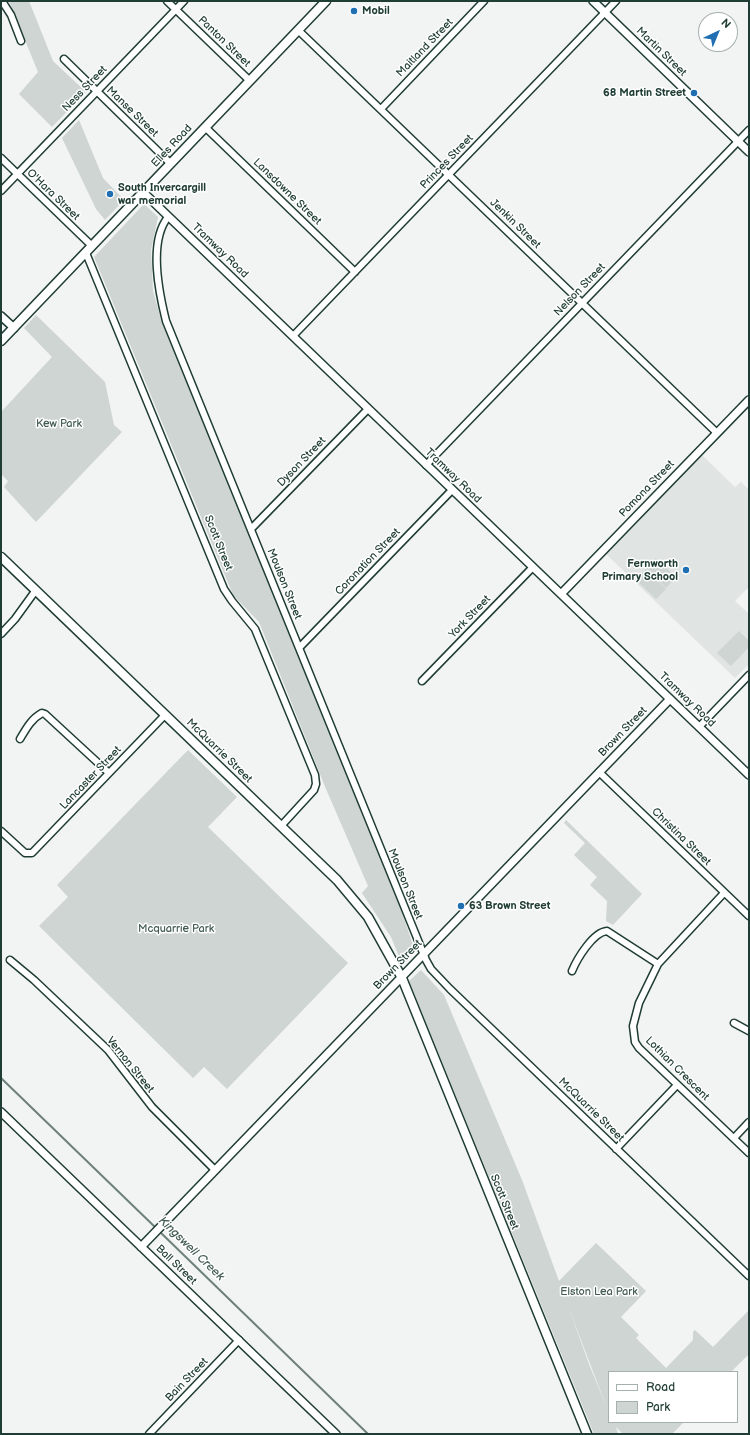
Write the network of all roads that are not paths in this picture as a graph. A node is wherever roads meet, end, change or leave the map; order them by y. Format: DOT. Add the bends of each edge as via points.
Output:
graph roads {
  1 [pos="2,1"];
  2 [pos="167,1"];
  3 [pos="184,1"];
  4 [pos="484,1"];
  5 [pos="593,1"];
  6 [pos="616,1"];
  7 [pos="321,3"];
  8 [pos="176,10"];
  9 [pos="605,13"];
  10 [pos="298,30"];
  11 [pos="21,41"];
  12 [pos="64,59"];
  13 [pos="250,81"];
  14 [pos="97,92"];
  15 [pos="381,109"];
  16 [pos="205,127"];
  17 [pos="749,130"];
  18 [pos="738,141"];
  19 [pos="749,152"];
  20 [pos="1,158"];
  21 [pos="170,163"];
  22 [pos="17,174"];
  23 [pos="449,175"];
  24 [pos="1,191"];
  25 [pos="143,192"];
  26 [pos="168,217"];
  27 [pos="92,246"];
  28 [pos="86,253"];
  29 [pos="355,272"];
  30 [pos="582,303"];
  31 [pos="1,316"];
  32 [pos="14,328"];
  33 [pos="293,336"];
  34 [pos="1,341"];
  35 [pos="749,400"];
  36 [pos="368,408"];
  37 [pos="717,433"];
  38 [pos="426,465"];
  39 [pos="452,490"];
  40 [pos="251,529"];
  41 [pos="1,556"];
  42 [pos="533,567"];
  43 [pos="36,590"];
  44 [pos="561,594"];
  45 [pos="1,634"];
  46 [pos="299,648"];
  47 [pos="749,675"];
  48 [pos="422,681"];
  49 [pos="670,699"];
  50 [pos="165,715"];
  51 [pos="699,727"];
  52 [pos="20,739"];
  53 [pos="599,772"];
  54 [pos="109,773"];
  55 [pos="749,775"];
  56 [pos="281,826"];
  57 [pos="1,831"];
  58 [pos="724,892"];
  59 [pos="749,916"];
  60 [pos="423,954"];
  61 [pos="10,960"];
  62 [pos="658,964"];
  63 [pos="572,971"];
  64 [pos="402,978"];
  65 [pos="734,1023"];
  66 [pos="749,1031"];
  67 [pos="678,1085"];
  68 [pos="1,1112"];
  69 [pos="749,1122"];
  70 [pos="734,1138"];
  71 [pos="616,1149"];
  72 [pos="749,1153"];
  73 [pos="215,1170"];
  74 [pos="141,1247"];
  75 [pos="749,1276"];
  76 [pos="239,1340"];
  77 [pos="149,1434"];
  78 [pos="336,1434"];
  79 [pos="587,1434"];
  1 -- 11 [label="street" via="11,15"];
  2 -- 8 [label="street, Panton Street"];
  3 -- 8 [label="street, Ness Street"];
  4 -- 15 [label="street, Maitland Street"];
  5 -- 9 [label="street, Martin Street"];
  6 -- 9 [label="street, Princes Street"];
  7 -- 10 [label="main road, Elles Road"];
  8 -- 13 [label="street, Panton Street"];
  8 -- 14 [label="street, Ness Street"];
  9 -- 18 [label="street, Martin Street"];
  9 -- 23 [label="street, Princes Street"];
  10 -- 13 [label="main road, Elles Road"];
  10 -- 15 [label="street, Jenkin Street"];
  12 -- 14 [label="street, Manse Street"];
  13 -- 16 [label="main road, Elles Road"];
  14 -- 21 [label="street, Manse Street"];
  14 -- 22 [label="street, Ness Street"];
  15 -- 23 [label="street, Jenkin Street"];
  16 -- 21 [label="main road, Elles Road"];
  16 -- 29 [label="street, Lansdowne Street"];
  17 -- 18 [label="street, Nelson Street"];
  18 -- 19 [label="street, Martin Street"];
  18 -- 30 [label="street, Nelson Street"];
  20 -- 22 [label="street, O'Hara Street"];
  21 -- 25 [label="main road, Elles Road"];
  22 -- 24 [label="street, Ness Street"];
  22 -- 27 [label="street, O'Hara Street"];
  23 -- 29 [label="street, Princes Street"];
  23 -- 30 [label="street, Jenkin Street"];
  25 -- 26 [label="street, Tramway Road"];
  25 -- 27 [label="main road, Elles Road"];
  26 -- 33 [label="street, Tramway Road"];
  26 -- 40 [label="street, Moulson Street" via="159,237 159,295 166,321"];
  27 -- 28 [label="main road, Elles Road"];
  28 -- 32 [label="main road, Elles Road"];
  28 -- 56 [label="street, Scott Street" via="224,589 255,629 315,776 314,790"];
  29 -- 33 [label="street, Princes Street"];
  30 -- 37 [label="street, Jenkin Street"];
  30 -- 38 [label="street, Nelson Street"];
  31 -- 32 [label="street"];
  32 -- 34 [label="main road, Elles Road"];
  33 -- 36 [label="street, Tramway Road"];
  35 -- 37 [label="street, Pomona Street"];
  36 -- 38 [label="street, Tramway Road"];
  36 -- 40 [label="street, Dyson Street"];
  37 -- 44 [label="street, Pomona Street"];
  38 -- 39 [label="street, Tramway Road"];
  39 -- 42 [label="street, Tramway Road"];
  39 -- 46 [label="street, Coronation Street"];
  40 -- 46 [label="street, Moulson Street"];
  41 -- 43 [label="main road, McQuarrie Street"];
  42 -- 44 [label="street, Tramway Road"];
  42 -- 48 [label="street, York Street"];
  43 -- 45 [label="street"];
  43 -- 50 [label="main road, McQuarrie Street"];
  44 -- 49 [label="street, Tramway Road"];
  46 -- 60 [label="street, Moulson Street"];
  47 -- 51 [label="street"];
  49 -- 51 [label="street, Tramway Road"];
  49 -- 53 [label="street, Brown Street"];
  50 -- 54 [label="street, Lancaster Street"];
  50 -- 56 [label="main road, McQuarrie Street"];
  51 -- 55 [label="street, Tramway Road"];
  52 -- 54 [label="street" via="34,719 42,713 45,714"];
  53 -- 58 [label="street, Christina Street"];
  53 -- 60 [label="street, Brown Street"];
  54 -- 57 [label="street, Lancaster Street" via="30,854 22,851"];
  56 -- 64 [label="main road, McQuarrie Street" via="356,901"];
  58 -- 59 [label="street, Christina Street"];
  58 -- 62 [label="street, Lothian Crescent"];
  60 -- 64 [label="street, Brown Street"];
  60 -- 71 [label="street, McQuarrie Street" via="431,969 442,981"];
  61 -- 73 [label="street, Vernon Street" via="108,1050 152,1107"];
  62 -- 63 [label="street" via="607,931 598,935 578,957"];
  62 -- 67 [label="street, Lothian Crescent" via="639,1004 633,1035 639,1048"];
  64 -- 73 [label="street, Brown Street"];
  64 -- 79 [label="main road, Scott Street"];
  65 -- 66 [label="street"];
  67 -- 70 [label="street, Lothian Crescent"];
  67 -- 71 [label="street"];
  68 -- 74 [label="street, Ball Street"];
  69 -- 70 [label="street"];
  70 -- 72 [label="street, Lothian Crescent"];
  71 -- 75 [label="street, McQuarrie Street"];
  73 -- 74 [label="street, Brown Street"];
  74 -- 76 [label="street, Ball Street"];
  76 -- 77 [label="street, Bain Street"];
  76 -- 78 [label="street, Ball Street"];
}
